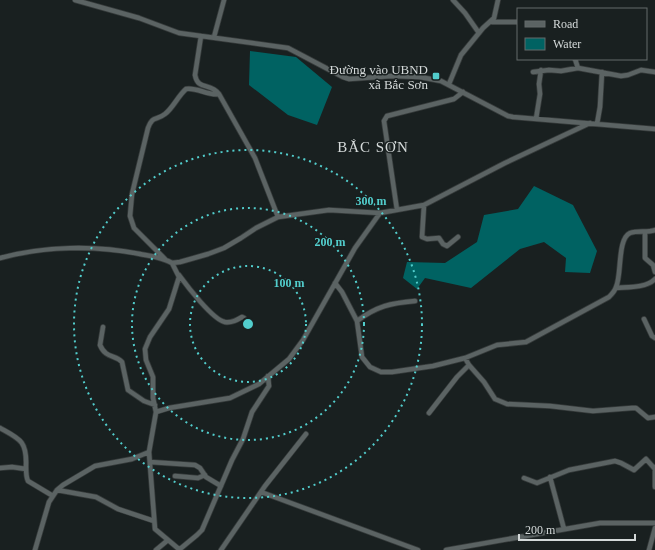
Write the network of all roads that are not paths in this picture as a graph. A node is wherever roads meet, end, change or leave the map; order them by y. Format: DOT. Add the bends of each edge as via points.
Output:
graph roads {
  1 [pos="75,0"];
  2 [pos="224,0"];
  3 [pos="453,0"];
  4 [pos="498,0"];
  5 [pos="492,22"];
  6 [pos="517,22"];
  7 [pos="479,33"];
  8 [pos="201,36"];
  9 [pos="214,37"];
  10 [pos="575,60"];
  11 [pos="578,68"];
  12 [pos="541,70"];
  13 [pos="533,72"];
  14 [pos="602,72"];
  15 [pos="655,72"];
  16 [pos="449,84"];
  17 [pos="463,92"];
  18 [pos="219,94"];
  19 [pos="536,119"];
  20 [pos="590,123"];
  21 [pos="597,124"];
  22 [pos="655,128"];
  23 [pos="424,205"];
  24 [pos="397,210"];
  25 [pos="380,213"];
  26 [pos="278,216"];
  27 [pos="655,230"];
  28 [pos="645,232"];
  29 [pos="458,237"];
  30 [pos="0,258"];
  31 [pos="164,258"];
  32 [pos="172,263"];
  33 [pos="655,272"];
  34 [pos="178,274"];
  35 [pos="655,279"];
  36 [pos="335,283"];
  37 [pos="616,288"];
  38 [pos="415,301"];
  39 [pos="244,318"];
  40 [pos="644,319"];
  41 [pos="357,321"];
  42 [pos="104,327"];
  43 [pos="655,338"];
  44 [pos="465,358"];
  45 [pos="469,365"];
  46 [pos="268,376"];
  47 [pos="155,405"];
  48 [pos="156,412"];
  49 [pos="429,413"];
  50 [pos="655,417"];
  51 [pos="0,428"];
  52 [pos="306,434"];
  53 [pos="149,452"];
  54 [pos="150,462"];
  55 [pos="0,468"];
  56 [pos="655,468"];
  57 [pos="26,469"];
  58 [pos="205,475"];
  59 [pos="175,476"];
  60 [pos="550,477"];
  61 [pos="524,478"];
  62 [pos="221,486"];
  63 [pos="655,487"];
  64 [pos="57,490"];
  65 [pos="261,492"];
  66 [pos="53,496"];
  67 [pos="154,521"];
  68 [pos="655,523"];
  69 [pos="655,528"];
  70 [pos="564,529"];
  71 [pos="168,540"];
  72 [pos="180,549"];
  73 [pos="35,550"];
  74 [pos="156,550"];
  75 [pos="221,550"];
  76 [pos="418,550"];
  77 [pos="446,550"];
  78 [pos="649,550"];
  1 -- 8 [label="street" via="139,18 179,33"];
  2 -- 9 [label="street"];
  3 -- 7 [label="street"];
  4 -- 5 [label="street" via="496,15"];
  5 -- 6 [label="street"];
  5 -- 7 [label="street"];
  7 -- 16 [label="street" via="461,55"];
  8 -- 9 [label="street"];
  8 -- 18 [label="street" via="196,78 200,85 212,87"];
  9 -- 16 [label="street" via="288,48 350,79 420,77"];
  10 -- 11 [label="street"];
  11 -- 12 [label="street" via="564,71"];
  11 -- 14 [label="street"];
  12 -- 13 [label="street"];
  12 -- 19 [label="street"];
  14 -- 15 [label="street" via="624,76 641,70"];
  14 -- 21 [label="street"];
  16 -- 17 [label="street"];
  17 -- 19 [label="street" via="508,116"];
  17 -- 24 [label="street" via="454,99 385,118"];
  18 -- 26 [label="street" via="255,158"];
  18 -- 31 [label="street" via="186,89 164,114 151,122 148,128 132,194 130,216 134,228"];
  19 -- 20 [label="street"];
  20 -- 21 [label="street"];
  20 -- 23 [label="street" via="504,163"];
  21 -- 22 [label="street"];
  23 -- 24 [label="street"];
  23 -- 29 [label="street" via="422,237 439,238 447,246"];
  24 -- 25 [label="street"];
  25 -- 26 [label="street" via="329,210"];
  25 -- 36 [label="street" via="355,248"];
  26 -- 32 [label="street" via="224,248"];
  27 -- 28 [label="street"];
  28 -- 33 [label="street" via="645,258 654,265"];
  28 -- 37 [label="street" via="629,234 624,239"];
  30 -- 31 [label="street" via="71,247 120,250"];
  31 -- 32 [label="street"];
  32 -- 34 [label="street"];
  34 -- 39 [label="street" via="211,313 223,322"];
  34 -- 47 [label="street" via="171,304 145,349 146,360 153,377"];
  35 -- 37 [label="street" via="641,286"];
  36 -- 41 [label="street"];
  36 -- 46 [label="street" via="303,340 289,358"];
  37 -- 44 [label="street" via="609,297 526,342 497,345"];
  38 -- 41 [label="street" via="389,304"];
  40 -- 43 [label="street"];
  41 -- 44 [label="street" via="362,357 365,363 375,370 392,372"];
  42 -- 47 [label="street" via="101,348 107,355 122,362 128,390"];
  44 -- 45 [label="street"];
  45 -- 49 [label="street"];
  45 -- 50 [label="street" via="482,378 495,399 507,404 593,411 632,408 648,418"];
  46 -- 48 [label="street" via="259,384 230,398"];
  46 -- 62 [label="street" via="270,386 252,412 244,439"];
  47 -- 48 [label="street"];
  48 -- 53 [label="street"];
  51 -- 57 [label="street" via="24,445"];
  52 -- 65 [label="street"];
  53 -- 54 [label="street"];
  53 -- 64 [label="street" via="95,466"];
  54 -- 58 [label="street" via="195,465"];
  54 -- 67 [label="street"];
  55 -- 57 [label="street"];
  56 -- 60 [label="street" via="646,459 634,470 614,461 569,470"];
  56 -- 63 [label="street"];
  57 -- 66 [label="street" via="28,481"];
  58 -- 59 [label="street" via="198,478"];
  58 -- 62 [label="street"];
  60 -- 61 [label="street" via="537,482"];
  60 -- 70 [label="street"];
  62 -- 72 [label="street" via="202,530"];
  64 -- 66 [label="street"];
  64 -- 67 [label="street" via="96,497 118,509"];
  65 -- 75 [label="street"];
  65 -- 76 [label="street"];
  66 -- 73 [label="street"];
  67 -- 71 [label="street" via="155,529"];
  68 -- 70 [label="street" via="600,523"];
  69 -- 78 [label="street"];
  70 -- 77 [label="street"];
  71 -- 72 [label="street"];
  71 -- 74 [label="street"];
}
